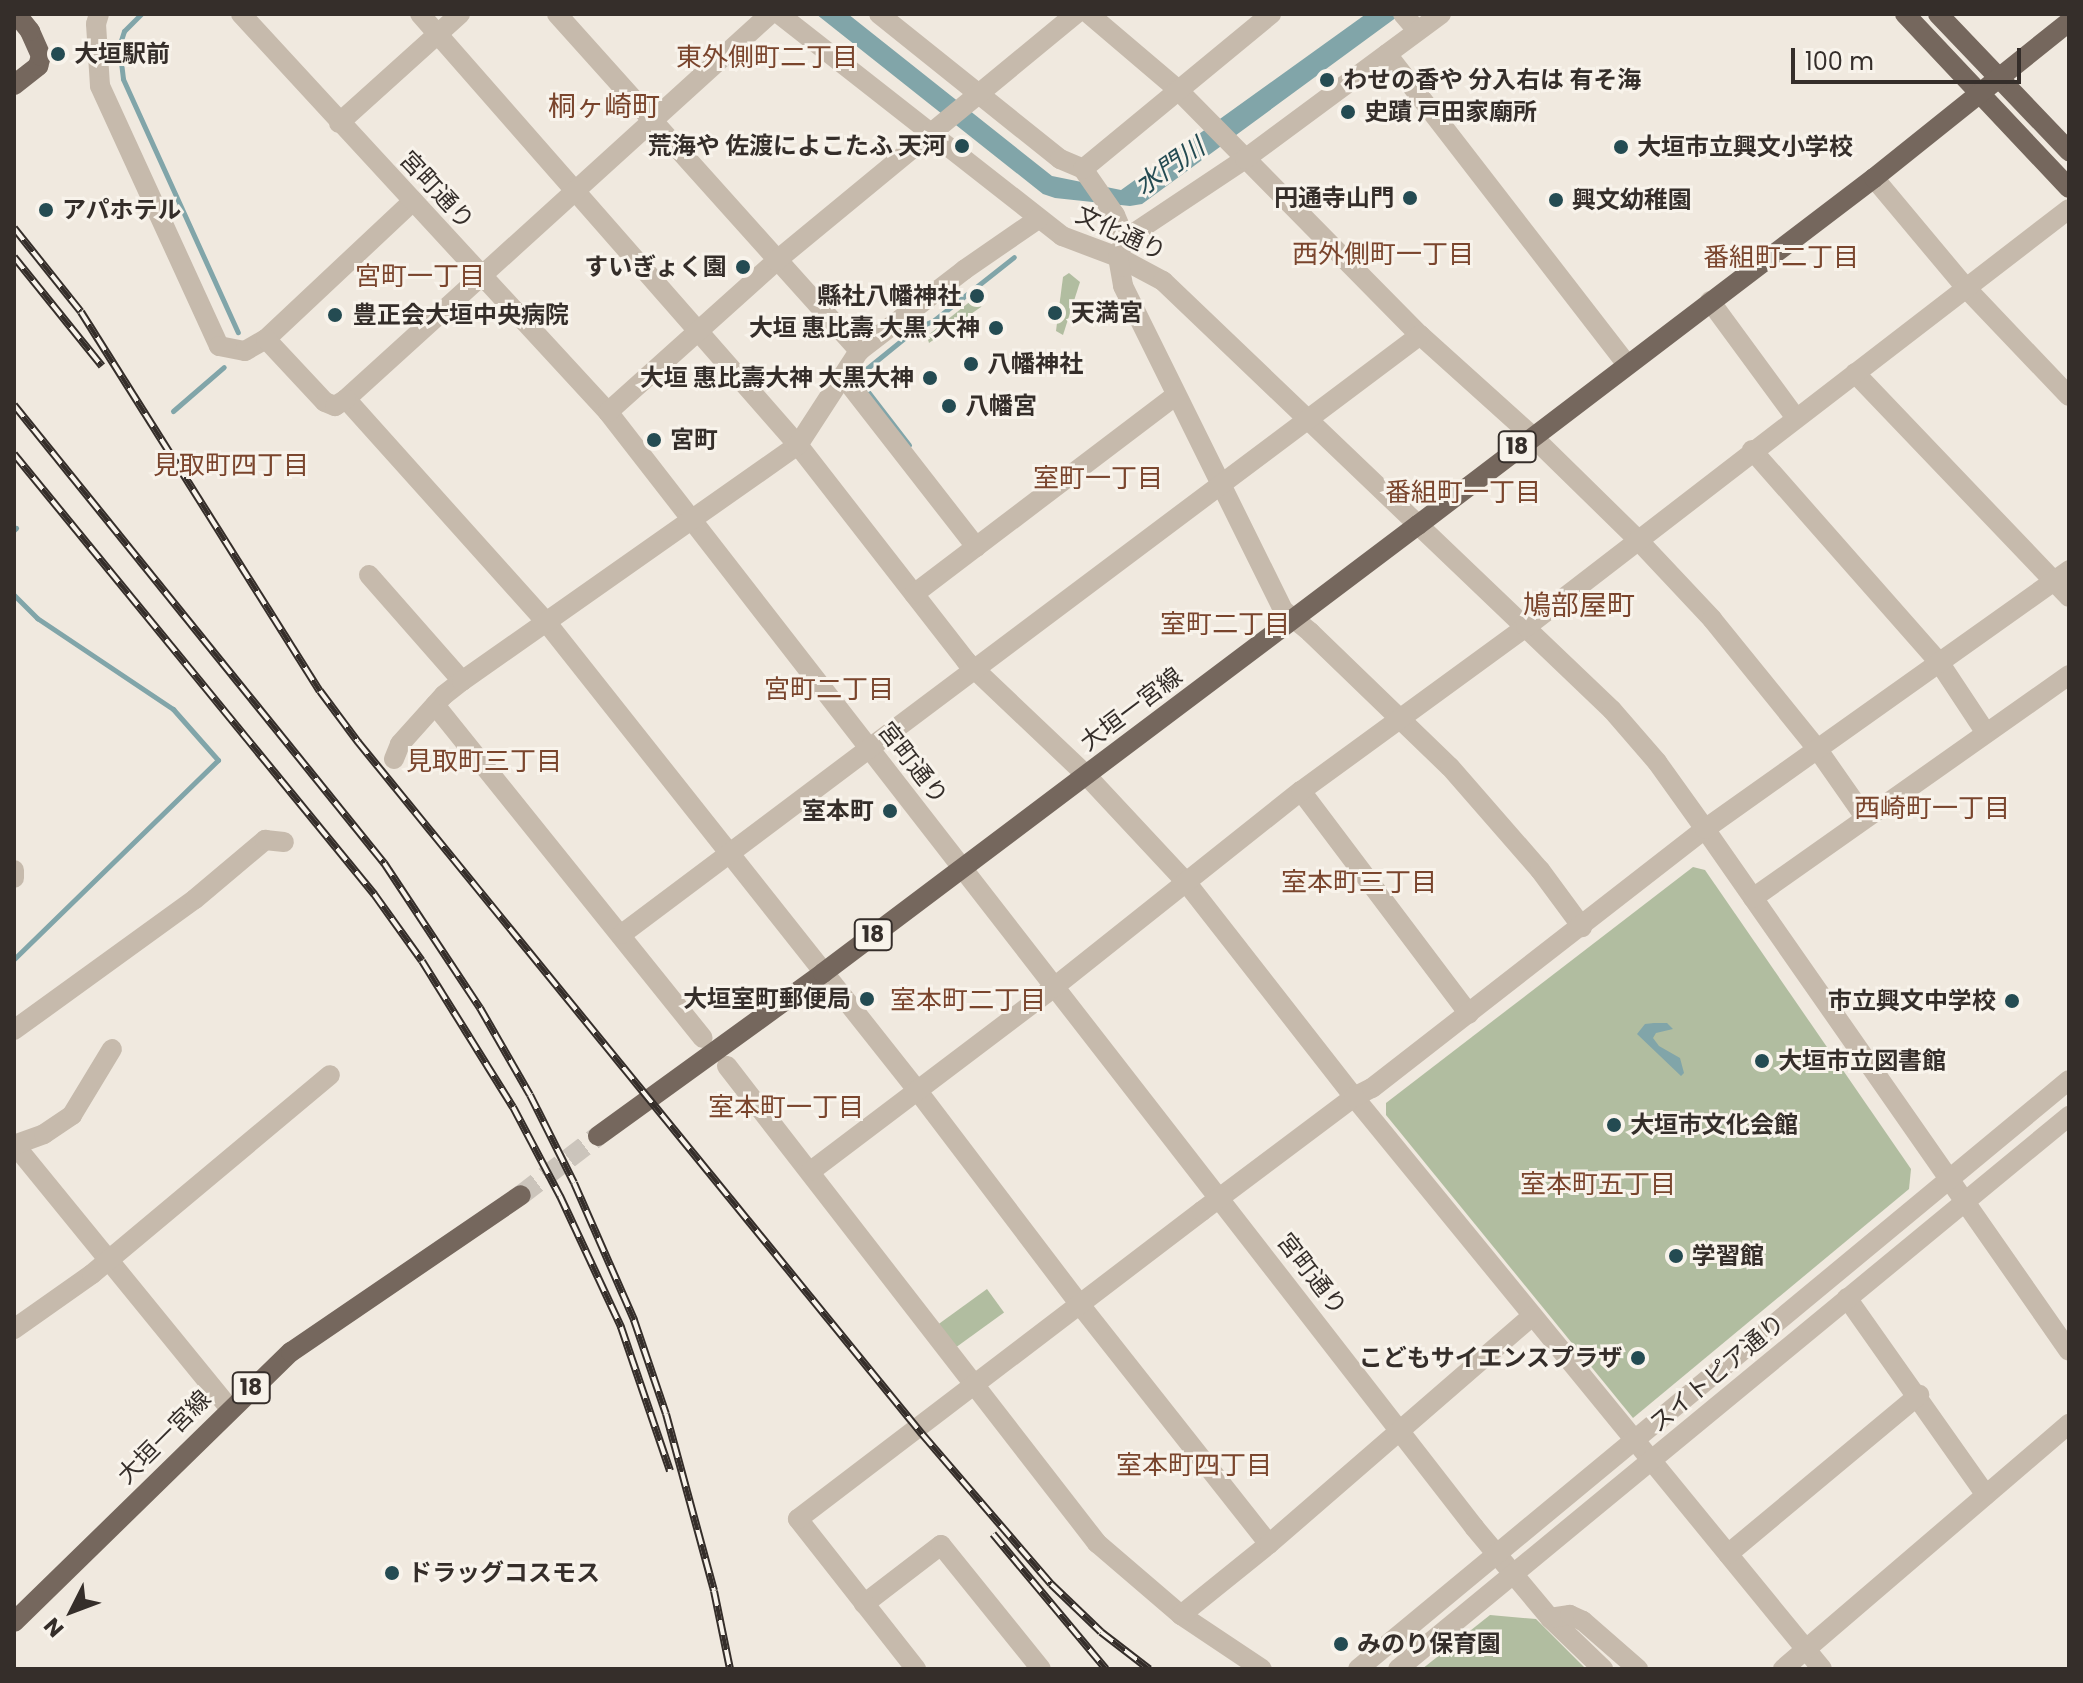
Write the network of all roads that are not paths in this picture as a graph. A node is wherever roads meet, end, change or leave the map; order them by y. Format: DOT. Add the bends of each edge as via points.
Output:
graph roads {
  1 [pos="16,14"];
  2 [pos="99,14"];
  3 [pos="241,14"];
  4 [pos="420,14"];
  5 [pos="460,14"];
  6 [pos="557,14"];
  7 [pos="770,14"];
  8 [pos="779,14"];
  9 [pos="879,14"];
  10 [pos="1076,14"];
  11 [pos="1089,14"];
  12 [pos="1271,14"];
  13 [pos="1441,14"];
  14 [pos="1905,14"];
  15 [pos="1938,14"];
  16 [pos="1409,20"];
  17 [pos="2069,22"];
  18 [pos="438,34"];
  19 [pos="1387,54"];
  20 [pos="1999,77"];
  21 [pos="14,85"];
  22 [pos="1177,89"];
  23 [pos="1980,93"];
  24 [pos="972,97"];
  25 [pos="655,120"];
  26 [pos="339,123"];
  27 [pos="936,127"];
  28 [pos="2069,151"];
  29 [pos="1238,152"];
  30 [pos="1086,174"];
  31 [pos="1874,178"];
  32 [pos="2069,188"];
  33 [pos="576,190"];
  34 [pos="413,201"];
  35 [pos="2069,209"];
  36 [pos="1038,219"];
  37 [pos="1121,248"];
  38 [pos="776,261"];
  39 [pos="483,277"];
  40 [pos="1966,288"];
  41 [pos="1710,301"];
  42 [pos="698,333"];
  43 [pos="1420,335"];
  44 [pos="266,339"];
  45 [pos="859,351"];
  46 [pos="1627,364"];
  47 [pos="1855,373"];
  48 [pos="843,376"];
  49 [pos="1175,396"];
  50 [pos="2069,396"];
  51 [pos="346,399"];
  52 [pos="608,412"];
  53 [pos="1796,418"];
  54 [pos="1306,419"];
  55 [pos="1532,436"];
  56 [pos="798,445"];
  57 [pos="1752,450"];
  58 [pos="1219,485"];
  59 [pos="691,520"];
  60 [pos="1418,525"];
  61 [pos="1637,539"];
  62 [pos="976,547"];
  63 [pos="369,575"];
  64 [pos="2062,575"];
  65 [pos="914,594"];
  66 [pos="2069,597"];
  67 [pos="1293,618"];
  68 [pos="547,623"];
  69 [pos="1526,627"];
  70 [pos="1939,662"];
  71 [pos="975,670"];
  72 [pos="2069,675"];
  73 [pos="462,681"];
  74 [pos="435,705"];
  75 [pos="1401,720"];
  76 [pos="1986,733"];
  77 [pos="869,749"];
  78 [pos="1818,750"];
  79 [pos="394,759"];
  80 [pos="1087,776"];
  81 [pos="1301,791"];
  82 [pos="1865,817"];
  83 [pos="1705,829"];
  84 [pos="284,842"];
  85 [pos="729,855"];
  86 [pos="962,867"];
  87 [pos="14,870"];
  88 [pos="14,878"];
  89 [pos="1186,882"];
  90 [pos="1753,898"];
  91 [pos="1582,927"];
  92 [pos="622,934"];
  93 [pos="823,973"];
  94 [pos="1053,988"];
  95 [pos="1469,1014"];
  96 [pos="14,1030"];
  97 [pos="703,1038"];
  98 [pos="112,1049"];
  99 [pos="727,1066"];
  100 [pos="330,1075"];
  101 [pos="2069,1080"];
  102 [pos="917,1090"];
  103 [pos="1354,1097"];
  104 [pos="2069,1116"];
  105 [pos="598,1136"];
  106 [pos="14,1144"];
  107 [pos="811,1171"];
  108 [pos="1947,1180"];
  109 [pos="521,1195"];
  110 [pos="1219,1199"];
  111 [pos="1963,1201"];
  112 [pos="107,1260"];
  113 [pos="1847,1298"];
  114 [pos="1081,1306"];
  115 [pos="1532,1316"];
  116 [pos="14,1329"];
  117 [pos="2069,1351"];
  118 [pos="974,1384"];
  119 [pos="1919,1395"];
  120 [pos="229,1408"];
  121 [pos="2069,1424"];
  122 [pos="1400,1430"];
  123 [pos="1634,1437"];
  124 [pos="1652,1461"];
  125 [pos="1986,1495"];
  126 [pos="1269,1544"];
  127 [pos="1496,1554"];
  128 [pos="1728,1554"];
  129 [pos="1511,1573"];
  130 [pos="864,1604"];
  131 [pos="1181,1615"];
  132 [pos="1550,1618"];
  133 [pos="14,1622"];
  134 [pos="1806,1649"];
  135 [pos="916,1669"];
  136 [pos="1041,1669"];
  137 [pos="1262,1669"];
  138 [pos="1358,1669"];
  139 [pos="1398,1669"];
  140 [pos="1603,1669"];
  141 [pos="1638,1669"];
  142 [pos="1783,1669"];
  143 [pos="1822,1669"];
  1 -- 21 [label="main road" via="41,56 38,66"];
  2 -- 44 [label="street" via="100,86 208,326 219,346 245,351"];
  3 -- 26 [label="street, 宮町通り"];
  4 -- 18 [label="street"];
  5 -- 18 [label="street"];
  6 -- 25 [label="street"];
  7 -- 25 [label="street"];
  8 -- 27 [label="street, 文化通り"];
  9 -- 24 [label="street"];
  10 -- 24 [label="street"];
  11 -- 22 [label="street"];
  12 -- 22 [label="street"];
  13 -- 16 [label="street"];
  14 -- 23 [label="main road"];
  15 -- 20 [label="main road"];
  16 -- 19 [label="street"];
  17 -- 20 [label="main road, 大垣一宮線 / 18"];
  18 -- 26 [label="street"];
  18 -- 33 [label="street"];
  19 -- 29 [label="street"];
  19 -- 46 [label="street"];
  20 -- 23 [label="main road, 大垣一宮線 / 18"];
  20 -- 28 [label="main road"];
  22 -- 29 [label="street"];
  22 -- 30 [label="street"];
  23 -- 31 [label="main road, 大垣一宮線 / 18"];
  23 -- 32 [label="main road"];
  24 -- 27 [label="street"];
  24 -- 30 [label="street"];
  25 -- 33 [label="street"];
  25 -- 38 [label="street"];
  26 -- 34 [label="street, 宮町通り"];
  27 -- 36 [label="street, 文化通り"];
  27 -- 38 [label="street"];
  29 -- 37 [label="street"];
  29 -- 43 [label="street"];
  30 -- 37 [label="street" via="1115,215"];
  31 -- 40 [label="street"];
  31 -- 41 [label="main road, 大垣一宮線 / 18"];
  33 -- 39 [label="street"];
  33 -- 42 [label="street"];
  34 -- 39 [label="street, 宮町通り"];
  34 -- 44 [label="street"];
  35 -- 40 [label="street"];
  36 -- 37 [label="street, 文化通り" via="1062,236"];
  36 -- 45 [label="street"];
  37 -- 49 [label="street" via="1123,286"];
  37 -- 54 [label="street, 文化通り" via="1163,281"];
  38 -- 42 [label="street"];
  38 -- 45 [label="street"];
  39 -- 51 [label="street"];
  39 -- 52 [label="street, 宮町通り"];
  40 -- 47 [label="street"];
  40 -- 50 [label="street"];
  41 -- 46 [label="main road, 大垣一宮線 / 18"];
  41 -- 53 [label="street"];
  42 -- 52 [label="street"];
  42 -- 56 [label="street"];
  43 -- 54 [label="street"];
  43 -- 55 [label="street"];
  44 -- 51 [label="street" via="325,402 335,406"];
  45 -- 48 [label="street"];
  46 -- 55 [label="main road, 大垣一宮線 / 18"];
  47 -- 53 [label="street"];
  47 -- 64 [label="street"];
  48 -- 56 [label="street"];
  48 -- 62 [label="street"];
  49 -- 58 [label="street"];
  49 -- 62 [label="street"];
  51 -- 68 [label="street"];
  52 -- 59 [label="street, 宮町通り"];
  53 -- 57 [label="street"];
  54 -- 58 [label="street"];
  54 -- 60 [label="street, 文化通り"];
  55 -- 60 [label="main road, 大垣一宮線 / 18"];
  55 -- 61 [label="street"];
  56 -- 59 [label="street"];
  56 -- 65 [label="street"];
  57 -- 61 [label="street"];
  57 -- 70 [label="street"];
  58 -- 67 [label="street" via="1283,610"];
  58 -- 71 [label="street"];
  59 -- 68 [label="street"];
  59 -- 77 [label="street, 宮町通り"];
  60 -- 67 [label="main road, 大垣一宮線 / 18"];
  60 -- 69 [label="street, 文化通り"];
  61 -- 69 [label="street"];
  61 -- 78 [label="street" via="1712,619"];
  62 -- 65 [label="street"];
  63 -- 73 [label="street"];
  64 -- 66 [label="street"];
  64 -- 70 [label="street"];
  65 -- 71 [label="street"];
  67 -- 75 [label="street"];
  67 -- 80 [label="main road, 大垣一宮線 / 18"];
  68 -- 73 [label="street"];
  68 -- 85 [label="street"];
  69 -- 75 [label="street"];
  69 -- 83 [label="street, 文化通り" via="1612,710"];
  70 -- 76 [label="street"];
  70 -- 78 [label="street"];
  71 -- 77 [label="street"];
  71 -- 80 [label="street"];
  72 -- 76 [label="street"];
  73 -- 74 [label="street"];
  74 -- 79 [label="street" via="400,744"];
  74 -- 92 [label="street"];
  75 -- 81 [label="street"];
  75 -- 91 [label="street" via="1450,767"];
  76 -- 82 [label="street"];
  77 -- 85 [label="street"];
  77 -- 86 [label="street, 宮町通り"];
  78 -- 82 [label="street"];
  78 -- 83 [label="street"];
  80 -- 86 [label="main road, 大垣一宮線 / 18"];
  80 -- 89 [label="street"];
  81 -- 89 [label="street"];
  81 -- 95 [label="street"];
  82 -- 90 [label="street"];
  83 -- 90 [label="street, 文化通り"];
  83 -- 91 [label="street"];
  84 -- 96 [label="street" via="265,840 195,899"];
  85 -- 92 [label="street"];
  85 -- 93 [label="street"];
  86 -- 93 [label="main road, 大垣一宮線 / 18"];
  86 -- 94 [label="street, 宮町通り"];
  87 -- 88 [label="street"];
  89 -- 94 [label="street"];
  89 -- 103 [label="street"];
  90 -- 108 [label="street, 文化通り"];
  91 -- 95 [label="street"];
  92 -- 97 [label="street"];
  93 -- 102 [label="street"];
  93 -- 105 [label="main road, 大垣一宮線 / 18"];
  94 -- 102 [label="street"];
  94 -- 110 [label="street, 宮町通り"];
  95 -- 103 [label="street"];
  98 -- 106 [label="street" via="72,1115 44,1134"];
  99 -- 107 [label="street"];
  100 -- 112 [label="street"];
  101 -- 108 [label="street"];
  102 -- 107 [label="street"];
  102 -- 114 [label="street"];
  103 -- 110 [label="street"];
  103 -- 115 [label="street"];
  104 -- 111 [label="street, スイトピア通り"];
  106 -- 112 [label="street"];
  107 -- 118 [label="street"];
  108 -- 111 [label="street, 文化通り"];
  108 -- 123 [label="street"];
  109 -- 120 [label="main road, 大垣一宮線 / 18" via="291,1352"];
  110 -- 114 [label="street"];
  110 -- 122 [label="street, 宮町通り"];
  111 -- 113 [label="street, スイトピア通り"];
  111 -- 117 [label="street, 文化通り"];
  112 -- 116 [label="street"];
  112 -- 120 [label="street"];
  113 -- 119 [label="street"];
  113 -- 124 [label="street, スイトピア通り"];
  114 -- 118 [label="street"];
  114 -- 126 [label="street"];
  115 -- 122 [label="street"];
  115 -- 123 [label="street"];
  118 -- 130 [label="street" via="798,1519"];
  118 -- 131 [label="street" via="1097,1543"];
  119 -- 125 [label="street"];
  119 -- 128 [label="street"];
  120 -- 133 [label="main road, 大垣一宮線 / 18"];
  121 -- 125 [label="street"];
  122 -- 126 [label="street"];
  122 -- 127 [label="street, 宮町通り"];
  123 -- 124 [label="street"];
  123 -- 127 [label="street"];
  124 -- 128 [label="street"];
  124 -- 129 [label="street, スイトピア通り"];
  125 -- 134 [label="street"];
  126 -- 131 [label="street"];
  127 -- 129 [label="street, 宮町通り"];
  127 -- 138 [label="street"];
  128 -- 134 [label="street"];
  129 -- 132 [label="street, 宮町通り"];
  129 -- 139 [label="street, スイトピア通り"];
  130 -- 135 [label="street"];
  130 -- 136 [label="street" via="941,1545"];
  131 -- 137 [label="street"];
  132 -- 140 [label="street, 宮町通り"];
  132 -- 141 [label="street" via="1570,1615 1583,1621"];
  134 -- 142 [label="street"];
  134 -- 143 [label="street"];
}
